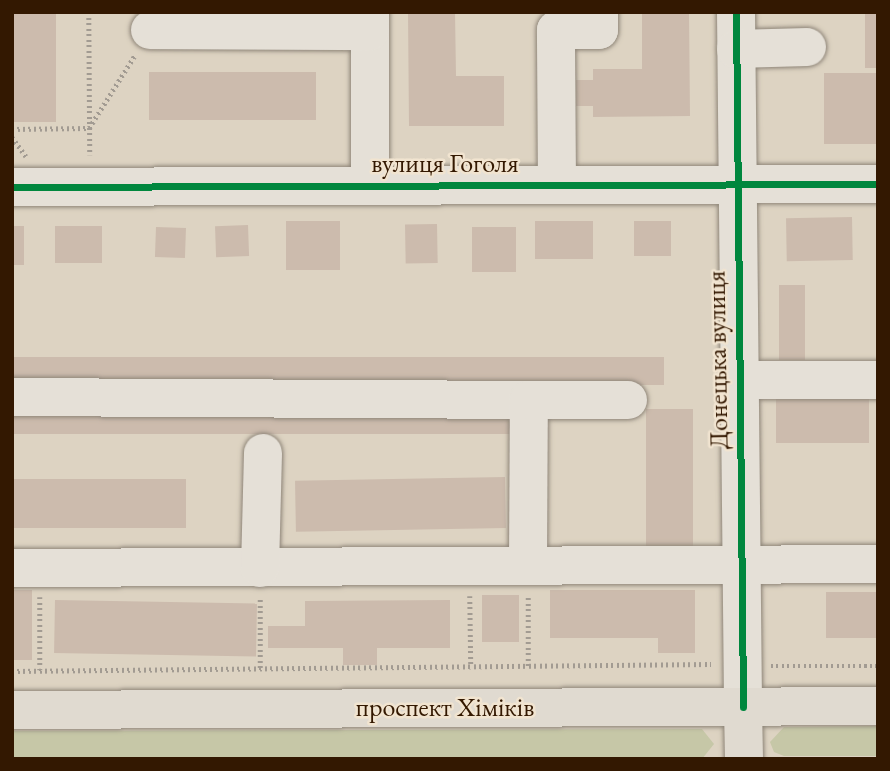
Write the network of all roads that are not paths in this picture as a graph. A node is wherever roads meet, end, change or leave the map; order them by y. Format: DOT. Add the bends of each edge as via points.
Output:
graph roads {
  1 [pos="599,12"];
  2 [pos="370,21"];
  3 [pos="150,30"];
  4 [pos="736,31"];
  5 [pos="807,47"];
  6 [pos="17,175"];
  7 [pos="737,184"];
  8 [pos="878,184"];
  9 [pos="557,185"];
  10 [pos="370,186"];
  11 [pos="739,380"];
  12 [pos="878,380"];
  13 [pos="12,397"];
  14 [pos="529,400"];
  15 [pos="628,400"];
  16 [pos="263,453"];
  17 [pos="878,564"];
  18 [pos="741,565"];
  19 [pos="528,566"];
  20 [pos="26,568"];
  21 [pos="260,568"];
  22 [pos="878,706"];
  23 [pos="743,707"];
  24 [pos="12,710"];
  25 [pos="744,759"];
  1 -- 9 [label="street" via="599,30 556,30"];
  2 -- 3 [label="street"];
  2 -- 10 [label="street"];
  4 -- 5 [label="street"];
  4 -- 7 [label="street, Донецька вулиця"];
  6 -- 10 [label="street, вулиця Гоголя"];
  7 -- 8 [label="street, вулиця Гоголя"];
  7 -- 9 [label="street, вулиця Гоголя"];
  7 -- 11 [label="street, Донецька вулиця"];
  9 -- 10 [label="street, вулиця Гоголя"];
  11 -- 12 [label="street"];
  11 -- 18 [label="street, Донецька вулиця"];
  13 -- 14 [label="street"];
  14 -- 15 [label="street"];
  14 -- 19 [label="street"];
  16 -- 21 [label="street"];
  17 -- 18 [label="street"];
  18 -- 19 [label="street"];
  18 -- 23 [label="street, Донецька вулиця"];
  19 -- 21 [label="street"];
  20 -- 21 [label="street"];
  22 -- 23 [label="main road, проспект Хіміків"];
  23 -- 24 [label="main road, проспект Хіміків"];
  23 -- 25 [label="main road, Донецька вулиця"];
}
